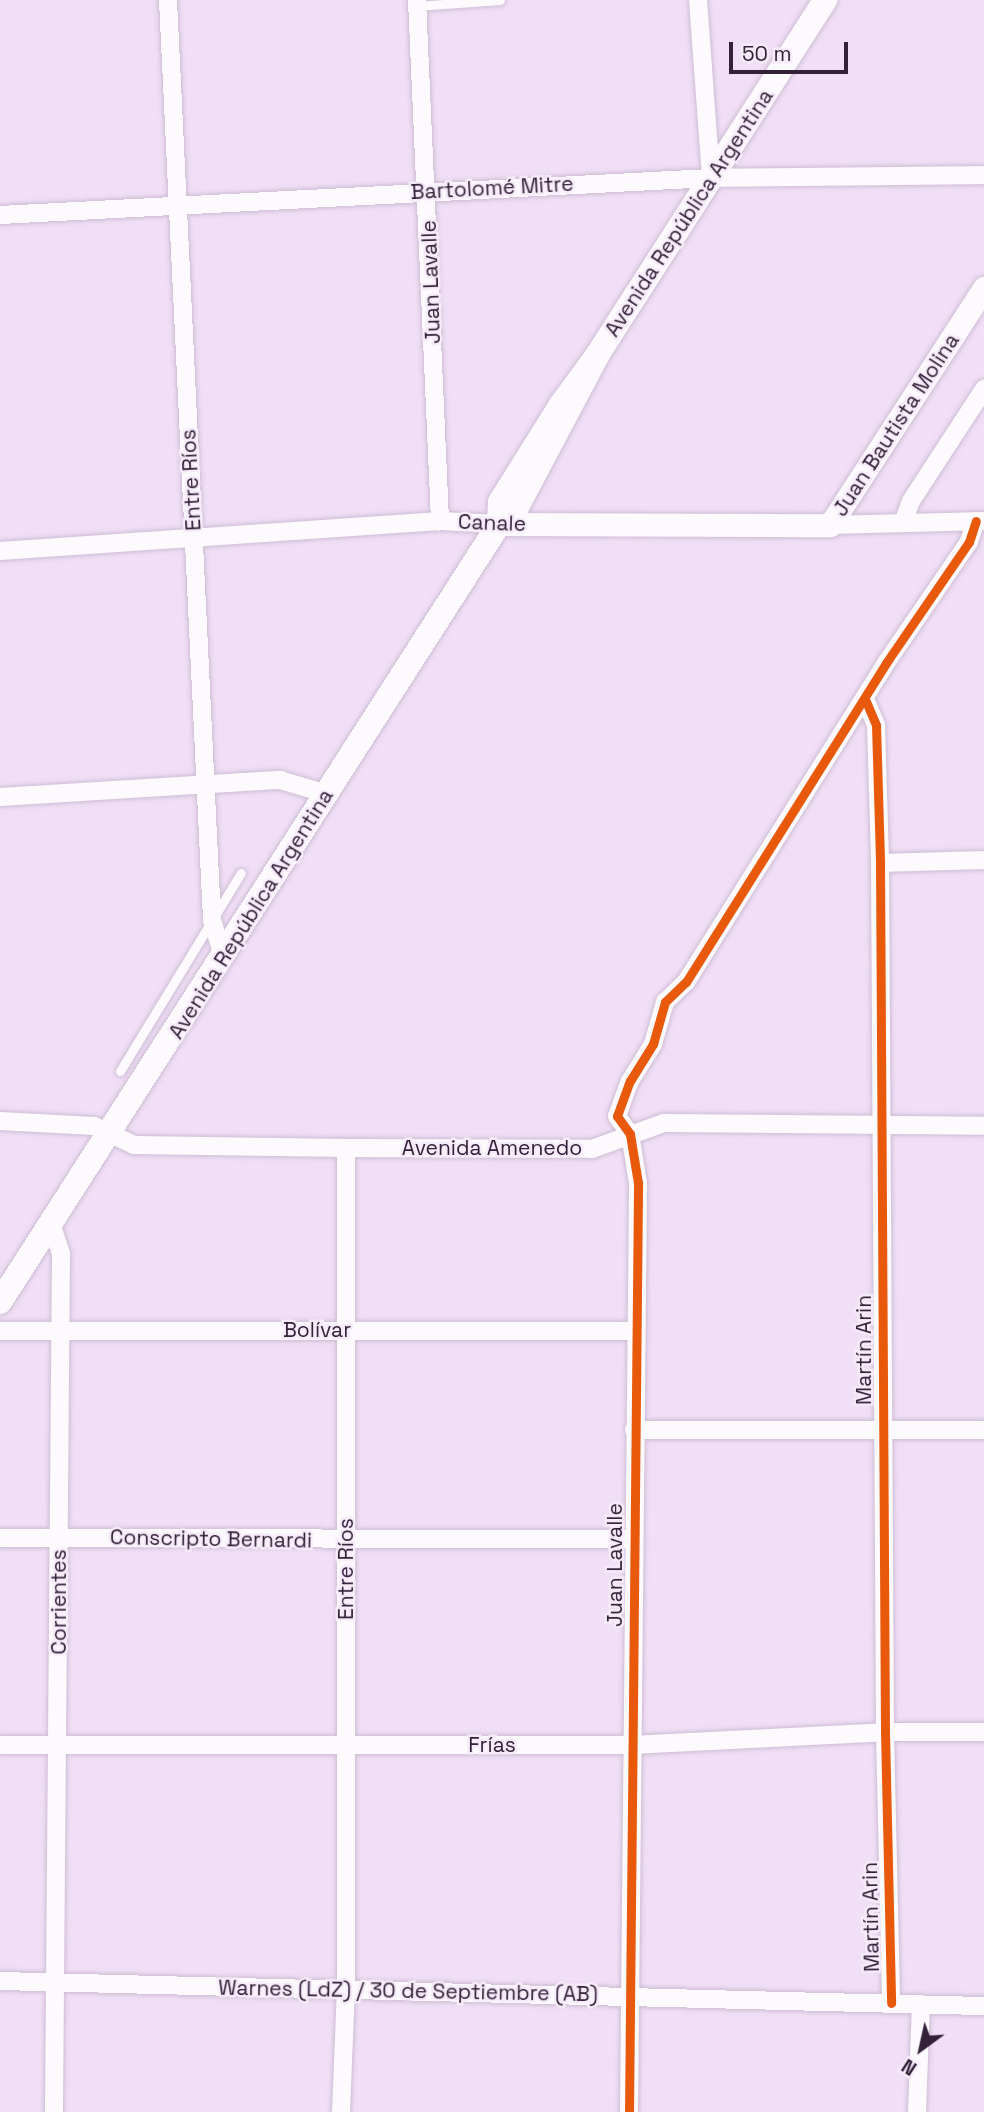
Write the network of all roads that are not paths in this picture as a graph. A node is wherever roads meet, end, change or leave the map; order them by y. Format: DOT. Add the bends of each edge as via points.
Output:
graph roads {
  1 [pos="168,0"];
  2 [pos="500,0"];
  3 [pos="698,0"];
  4 [pos="825,0"];
  5 [pos="417,3"];
  6 [pos="984,175"];
  7 [pos="711,178"];
  8 [pos="427,190"];
  9 [pos="179,205"];
  10 [pos="0,215"];
  11 [pos="984,288"];
  12 [pos="984,389"];
  13 [pos="440,521"];
  14 [pos="980,521"];
  15 [pos="903,523"];
  16 [pos="499,524"];
  17 [pos="831,526"];
  18 [pos="194,539"];
  19 [pos="0,551"];
  20 [pos="865,699"];
  21 [pos="208,785"];
  22 [pos="327,794"];
  23 [pos="0,797"];
  24 [pos="984,860"];
  25 [pos="880,863"];
  26 [pos="241,873"];
  27 [pos="212,922"];
  28 [pos="223,957"];
  29 [pos="120,1072"];
  30 [pos="0,1121"];
  31 [pos="881,1126"];
  32 [pos="984,1126"];
  33 [pos="630,1134"];
  34 [pos="110,1135"];
  35 [pos="346,1148"];
  36 [pos="51,1223"];
  37 [pos="0,1302"];
  38 [pos="348,1330"];
  39 [pos="0,1331"];
  40 [pos="61,1331"];
  41 [pos="635,1331"];
  42 [pos="882,1428"];
  43 [pos="634,1430"];
  44 [pos="984,1430"];
  45 [pos="0,1538"];
  46 [pos="59,1538"];
  47 [pos="632,1539"];
  48 [pos="346,1541"];
  49 [pos="885,1731"];
  50 [pos="984,1732"];
  51 [pos="0,1745"];
  52 [pos="59,1745"];
  53 [pos="346,1745"];
  54 [pos="631,1745"];
  55 [pos="0,1981"];
  56 [pos="55,1982"];
  57 [pos="346,1989"];
  58 [pos="631,1996"];
  59 [pos="891,2003"];
  60 [pos="921,2004"];
  61 [pos="984,2006"];
  62 [pos="54,2112"];
  63 [pos="341,2112"];
  64 [pos="629,2112"];
  65 [pos="917,2112"];
  1 -- 9 [label="street, Entre Ríos"];
  2 -- 5 [label="lane"];
  3 -- 7 [label="street"];
  4 -- 7 [label="main road, Avenida República Argentina"];
  5 -- 8 [label="street, Juan Lavalle"];
  6 -- 7 [label="street, Bartolomé Mitre"];
  7 -- 8 [label="street, Bartolomé Mitre"];
  7 -- 16 [label="main road, Avenida República Argentina" via="598,355 515,511"];
  8 -- 9 [label="street, Bartolomé Mitre"];
  8 -- 13 [label="street, Juan Lavalle"];
  9 -- 10 [label="street, Bartolomé Mitre"];
  9 -- 18 [label="street, Entre Ríos"];
  11 -- 17 [label="street, Juan Bautista Molina"];
  12 -- 15 [label="street" via="911,501"];
  13 -- 16 [label="street, Canale"];
  13 -- 18 [label="street, Canale"];
  14 -- 15 [label="street, Canale"];
  14 -- 20 [label="street"];
  15 -- 17 [label="street, Canale"];
  16 -- 17 [label="street, Canale"];
  16 -- 22 [label="main road, Avenida República Argentina"];
  18 -- 19 [label="street, Canale"];
  18 -- 21 [label="street, Entre Ríos"];
  20 -- 25 [label="street, Martín Arin" via="876,725"];
  20 -- 33 [label="street, Juan Lavalle" via="685,982 665,1002 653,1044 630,1081 617,1116"];
  21 -- 22 [label="street" via="280,780"];
  21 -- 23 [label="street"];
  21 -- 27 [label="street, Entre Ríos"];
  22 -- 28 [label="main road, Avenida República Argentina"];
  24 -- 25 [label="street"];
  25 -- 31 [label="street, Martín Arin"];
  26 -- 27 [label="lane"];
  27 -- 28 [label="street, Entre Ríos"];
  27 -- 29 [label="lane"];
  28 -- 34 [label="main road, Avenida República Argentina"];
  30 -- 34 [label="street, Avenida Amenedo" via="94,1126"];
  31 -- 32 [label="street, Avenida Amenedo"];
  31 -- 33 [label="street, Avenida Amenedo" via="664,1123"];
  31 -- 42 [label="street, Martín Arin"];
  33 -- 35 [label="street, Avenida Amenedo" via="617,1143 592,1149"];
  33 -- 41 [label="street, Juan Lavalle" via="638,1183"];
  34 -- 35 [label="street, Avenida Amenedo" via="134,1145"];
  34 -- 36 [label="main road, Avenida República Argentina"];
  35 -- 38 [label="street, Entre Ríos"];
  36 -- 37 [label="main road, Avenida República Argentina"];
  36 -- 40 [label="street, Corrientes" via="61,1254"];
  38 -- 40 [label="street, Bolívar"];
  38 -- 41 [label="street, Bolívar"];
  38 -- 48 [label="street, Entre Ríos"];
  39 -- 40 [label="street, Bolívar"];
  40 -- 46 [label="street, Corrientes"];
  41 -- 43 [label="street, Juan Lavalle"];
  42 -- 43 [label="street"];
  42 -- 44 [label="street"];
  42 -- 49 [label="street, Martín Arin"];
  43 -- 47 [label="street, Juan Lavalle"];
  45 -- 46 [label="street, Conscripto Bernardi"];
  46 -- 48 [label="street, Conscripto Bernardi"];
  46 -- 52 [label="street, Corrientes"];
  47 -- 48 [label="street, Conscripto Bernardi"];
  47 -- 54 [label="street, Juan Lavalle"];
  48 -- 53 [label="street, Entre Ríos"];
  49 -- 50 [label="street, Frías"];
  49 -- 54 [label="street, Frías"];
  49 -- 59 [label="street, Martín Arin"];
  51 -- 52 [label="street, Frías"];
  52 -- 53 [label="street, Frías"];
  52 -- 56 [label="street, Corrientes"];
  53 -- 54 [label="street, Frías"];
  53 -- 57 [label="street, Entre Ríos"];
  54 -- 58 [label="street, Juan Lavalle"];
  55 -- 56 [label="street, Warnes (LdZ) / 30 de Septiembre (AB)"];
  56 -- 57 [label="street, Warnes (LdZ) / 30 de Septiembre (AB)"];
  56 -- 62 [label="street, Corrientes"];
  57 -- 58 [label="street, Warnes (LdZ) / 30 de Septiembre (AB)"];
  57 -- 63 [label="street, Entre Ríos"];
  58 -- 59 [label="street, Warnes (LdZ) / 30 de Septiembre (AB)"];
  58 -- 64 [label="street, Juan Lavalle"];
  59 -- 60 [label="street, Warnes (LdZ) / 30 de Septiembre (AB)"];
  60 -- 61 [label="street, Warnes (LdZ) / 30 de Septiembre (AB)"];
  60 -- 65 [label="street"];
}
